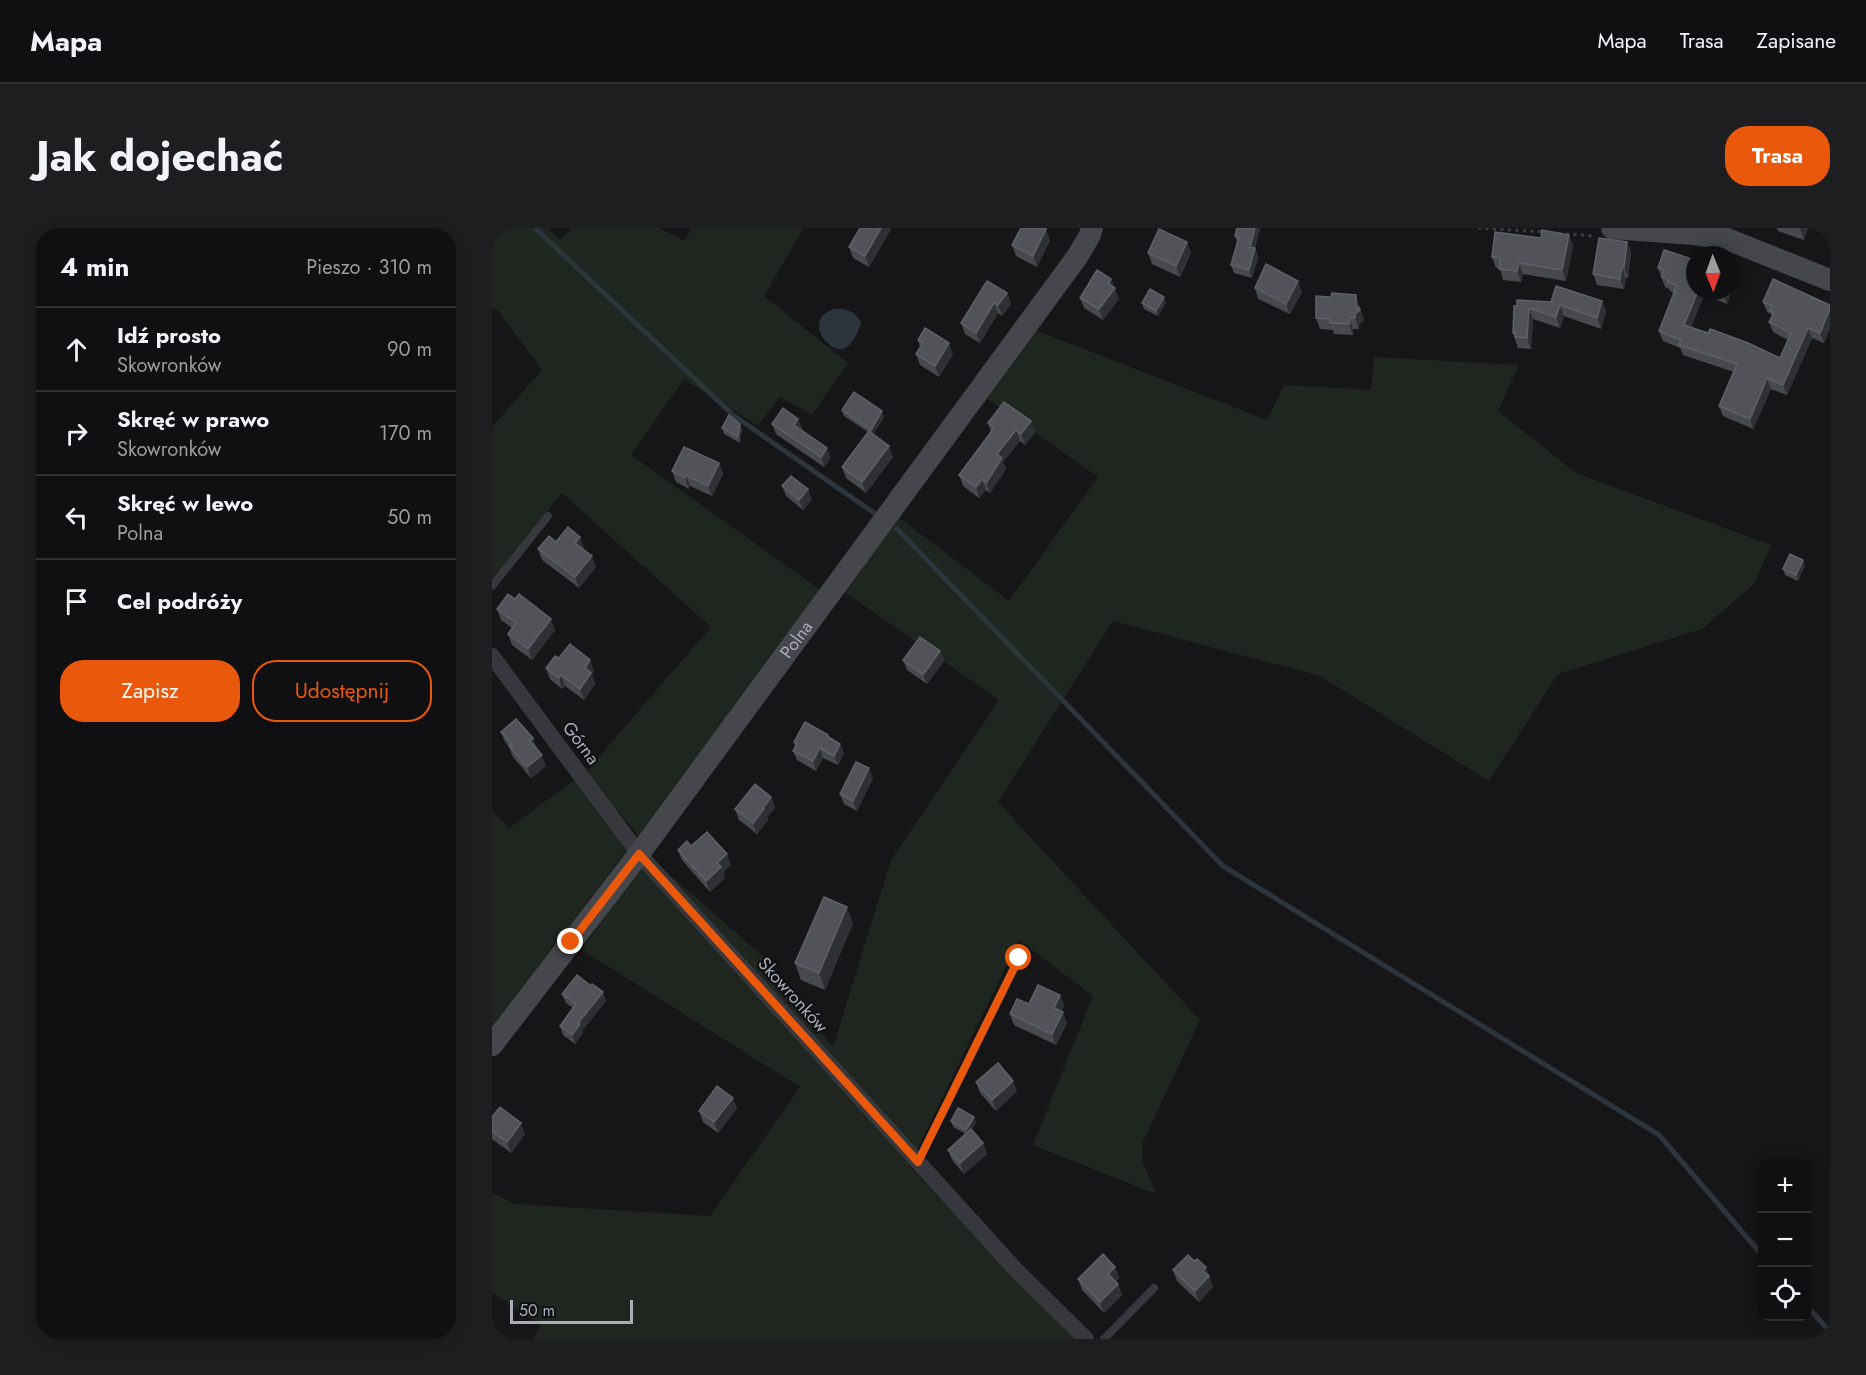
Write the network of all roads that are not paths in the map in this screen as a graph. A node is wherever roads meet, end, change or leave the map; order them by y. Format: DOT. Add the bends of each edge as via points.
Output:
graph roads {
  1 [pos="1092,228"];
  2 [pos="1612,228"];
  3 [pos="1830,280"];
  4 [pos="548,516"];
  5 [pos="492,586"];
  6 [pos="492,656"];
  7 [pos="639,854"];
  8 [pos="1019,958"];
  9 [pos="492,1045"];
  10 [pos="918,1162"];
  11 [pos="1154,1288"];
  12 [pos="1086,1339"];
  13 [pos="1104,1339"];
  1 -- 7 [label="street, Polna" via="1077,257"];
  2 -- 3 [label="street" via="1727,239"];
  4 -- 5 [label="lane"];
  6 -- 7 [label="street, Górna"];
  7 -- 9 [label="street, Polna"];
  7 -- 10 [label="street, Skowronków"];
  8 -- 10 [label="lane"];
  10 -- 12 [label="street, Skowronków" via="1016,1270"];
  11 -- 13 [label="lane"];
}
